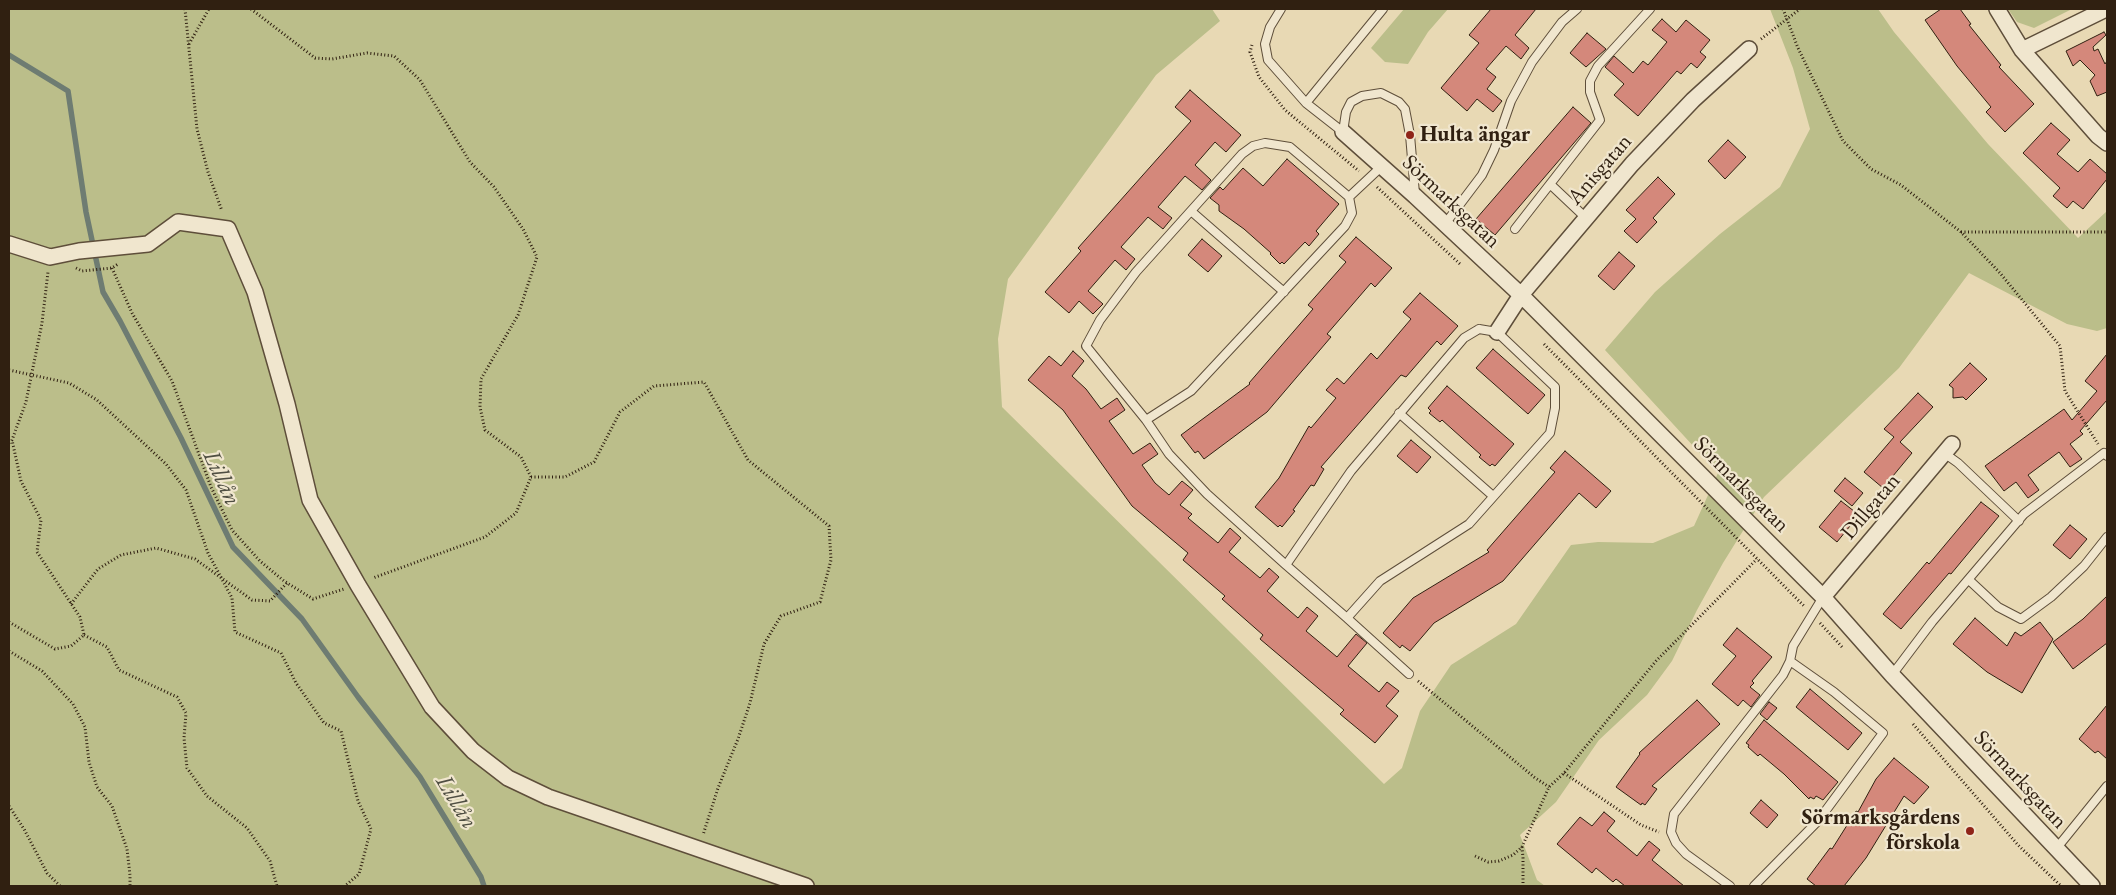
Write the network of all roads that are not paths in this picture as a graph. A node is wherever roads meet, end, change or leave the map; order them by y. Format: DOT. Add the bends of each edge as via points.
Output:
graph roads {
  1 [pos="1281,9"];
  2 [pos="1383,9"];
  3 [pos="1577,9"];
  4 [pos="1650,9"];
  5 [pos="1997,9"];
  6 [pos="2106,9"];
  7 [pos="1749,49"];
  8 [pos="2022,50"];
  9 [pos="1306,103"];
  10 [pos="1343,132"];
  11 [pos="2107,143"];
  12 [pos="1381,167"];
  13 [pos="1550,184"];
  14 [pos="1415,196"];
  15 [pos="1349,197"];
  16 [pos="1191,210"];
  17 [pos="1586,218"];
  18 [pos="1445,224"];
  19 [pos="1514,229"];
  20 [pos="9,244"];
  21 [pos="1284,292"];
  22 [pos="1521,295"];
  23 [pos="1497,332"];
  24 [pos="1400,413"];
  25 [pos="1146,420"];
  26 [pos="1948,448"];
  27 [pos="2106,455"];
  28 [pos="1493,496"];
  29 [pos="2019,521"];
  30 [pos="2107,537"];
  31 [pos="1286,566"];
  32 [pos="1969,580"];
  33 [pos="1823,598"];
  34 [pos="1347,618"];
  35 [pos="1790,660"];
  36 [pos="1409,674"];
  37 [pos="1892,675"];
  38 [pos="2107,786"];
  39 [pos="2056,848"];
  40 [pos="806,886"];
  41 [pos="1730,886"];
  42 [pos="1754,886"];
  43 [pos="2092,886"];
  1 -- 9 [label="lane" via="1270,27 1265,44 1268,60"];
  2 -- 9 [label="lane"];
  3 -- 18 [label="lane" via="1562,22 1532,62 1511,101 1482,176"];
  4 -- 13 [label="lane" via="1598,66 1590,81 1590,92 1600,120"];
  5 -- 8 [label="street"];
  6 -- 8 [label="street"];
  7 -- 17 [label="street, Anisgatan" via="1693,100"];
  8 -- 11 [label="street"];
  9 -- 10 [label="lane"];
  10 -- 12 [label="street, Sörmarksgatan"];
  10 -- 14 [label="lane" via="1351,102 1362,96 1381,93 1399,102 1408,116"];
  12 -- 14 [label="street, Sörmarksgatan"];
  12 -- 15 [label="lane"];
  13 -- 17 [label="lane"];
  13 -- 19 [label="lane"];
  14 -- 18 [label="street, Sörmarksgatan"];
  15 -- 16 [label="lane" via="1290,147 1266,143 1253,146 1242,154"];
  15 -- 21 [label="lane" via="1352,213 1345,226"];
  16 -- 21 [label="lane"];
  16 -- 25 [label="lane" via="1136,272 1100,320 1086,346"];
  17 -- 22 [label="street, Anisgatan"];
  18 -- 22 [label="street, Sörmarksgatan"];
  20 -- 40 [label="street" via="50,257 148,244 178,222 228,229 256,292 310,500 432,707 473,751 508,778 548,797"];
  21 -- 25 [label="lane" via="1191,391"];
  22 -- 23 [label="street, Anisgatan"];
  22 -- 33 [label="street, Sörmarksgatan"];
  23 -- 24 [label="lane" via="1479,329 1464,338"];
  23 -- 28 [label="lane" via="1555,387 1555,408 1550,433"];
  24 -- 28 [label="lane"];
  24 -- 31 [label="lane" via="1351,471"];
  25 -- 31 [label="lane" via="1169,454 1206,494"];
  26 -- 29 [label="lane"];
  26 -- 33 [label="street, Dillgatan"];
  27 -- 29 [label="lane" via="2024,514"];
  28 -- 34 [label="lane" via="1469,524 1380,581"];
  29 -- 32 [label="lane"];
  30 -- 32 [label="lane" via="2058,591 2020,619 1998,607"];
  31 -- 34 [label="lane"];
  32 -- 37 [label="lane"];
  33 -- 35 [label="lane" via="1793,646"];
  33 -- 37 [label="street, Sörmarksgatan"];
  34 -- 36 [label="lane"];
  35 -- 41 [label="lane" via="1783,675 1674,814 1671,832 1676,843"];
  35 -- 42 [label="lane" via="1883,734 1818,821"];
  37 -- 39 [label="street, Sörmarksgatan"];
  38 -- 39 [label="lane"];
  39 -- 43 [label="street, Sörmarksgatan"];
}
